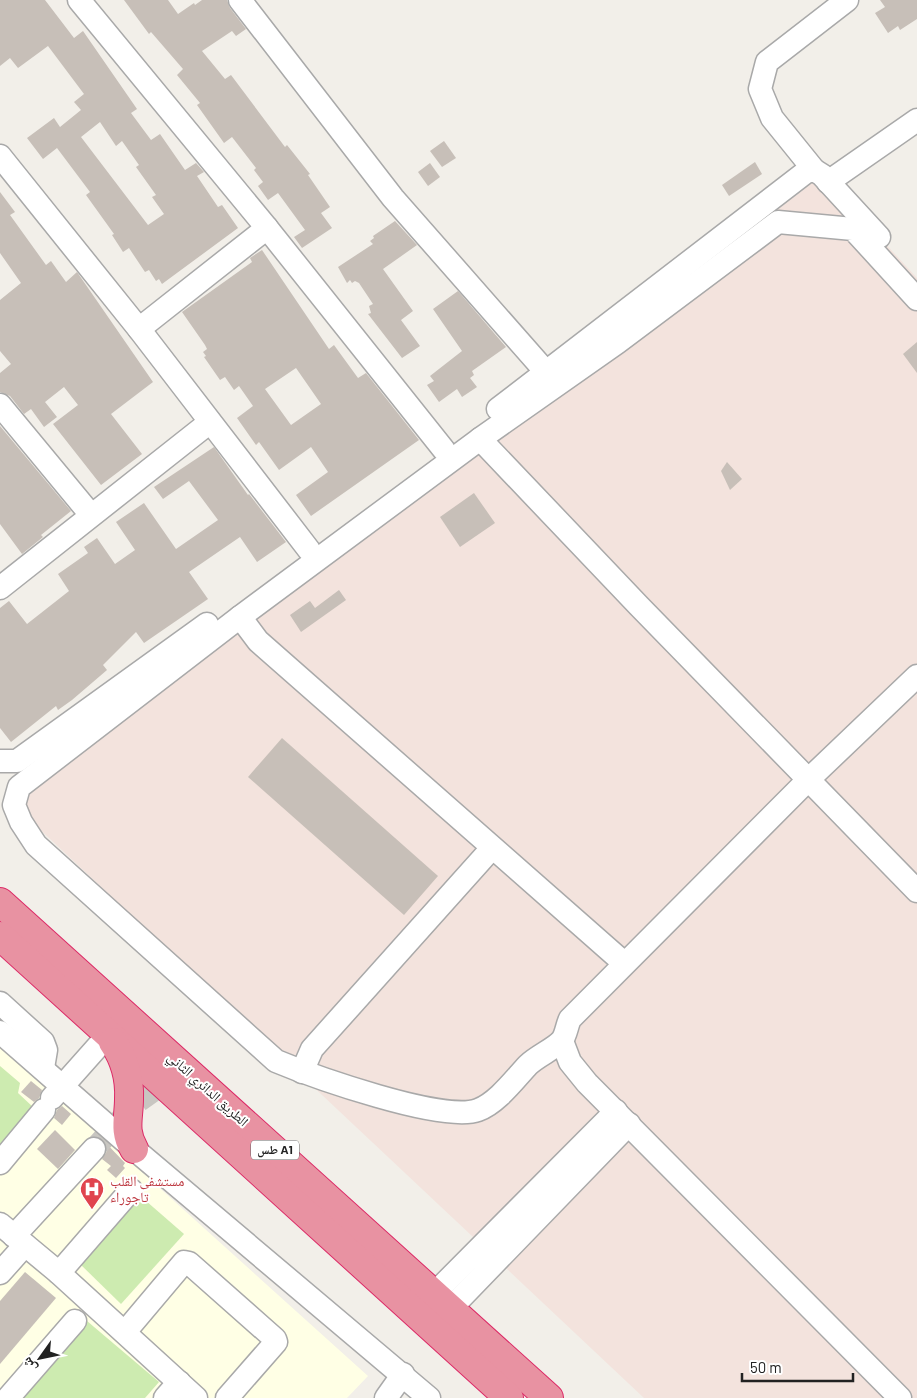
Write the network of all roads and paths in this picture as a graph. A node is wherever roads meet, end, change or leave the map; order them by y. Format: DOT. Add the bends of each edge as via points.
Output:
graph roads {
  1 [pos="78,0"];
  2 [pos="240,0"];
  3 [pos="847,0"];
  4 [pos="917,120"];
  5 [pos="0,156"];
  6 [pos="821,176"];
  7 [pos="267,228"];
  8 [pos="917,278"];
  9 [pos="917,299"];
  10 [pos="139,329"];
  11 [pos="546,372"];
  12 [pos="0,405"];
  13 [pos="210,422"];
  14 [pos="480,438"];
  15 [pos="444,450"];
  16 [pos="91,515"];
  17 [pos="309,550"];
  18 [pos="0,588"];
  19 [pos="240,617"];
  20 [pos="915,683"];
  21 [pos="0,761"];
  22 [pos="808,780"];
  23 [pos="492,848"];
  24 [pos="917,891"];
  25 [pos="0,902"];
  26 [pos="0,936"];
  27 [pos="624,963"];
  28 [pos="0,1003"];
  29 [pos="0,1032"];
  30 [pos="108,1035"];
  31 [pos="562,1041"];
  32 [pos="0,1044"];
  33 [pos="43,1068"];
  34 [pos="302,1072"];
  35 [pos="54,1096"];
  36 [pos="623,1118"];
  37 [pos="94,1149"];
  38 [pos="134,1149"];
  39 [pos="0,1163"];
  40 [pos="131,1190"];
  41 [pos="13,1235"];
  42 [pos="0,1273"];
  43 [pos="59,1274"];
  44 [pos="442,1301"];
  45 [pos="75,1321"];
  46 [pos="125,1332"];
  47 [pos="403,1374"];
  48 [pos="172,1390"];
  49 [pos="8,1398"];
  50 [pos="196,1398"];
  51 [pos="227,1398"];
  52 [pos="386,1398"];
  53 [pos="429,1398"];
  54 [pos="509,1398"];
  55 [pos="549,1398"];
  56 [pos="900,1398"];
  1 -- 7 [label="street"];
  2 -- 11 [label="street" via="393,198"];
  3 -- 6 [label="street" via="767,62 760,89 772,118"];
  4 -- 6 [label="street"];
  5 -- 10 [label="street"];
  6 -- 8 [label="street"];
  6 -- 11 [label="street" via="806,172"];
  7 -- 10 [label="street"];
  7 -- 15 [label="street"];
  9 -- 14 [label="street" via="853,229 778,222 618,342"];
  10 -- 13 [label="street"];
  11 -- 15 [label="street"];
  12 -- 16 [label="street"];
  13 -- 16 [label="street"];
  13 -- 17 [label="street"];
  14 -- 19 [label="street"];
  14 -- 22 [label="street"];
  15 -- 17 [label="street"];
  16 -- 18 [label="street"];
  17 -- 21 [label="street" via="18,761"];
  19 -- 23 [label="street" via="258,641"];
  19 -- 34 [label="street" via="19,787 14,805 36,845 60,868 261,1049"];
  20 -- 22 [label="street"];
  22 -- 24 [label="street"];
  22 -- 27 [label="street"];
  23 -- 27 [label="street"];
  23 -- 34 [label="street" via="312,1049"];
  25 -- 44 [label="highway, الطريق الدائري الثاني / طس A1"];
  26 -- 30 [label="highway, الطريق الدائري الثاني / طس A1"];
  27 -- 31 [label="street" via="570,1019"];
  28 -- 33 [label="street" via="43,1042 46,1050"];
  29 -- 33 [label="street"];
  30 -- 35 [label="street"];
  30 -- 38 [label="highway" via="122,1058 126,1072 129,1099 126,1132"];
  30 -- 54 [label="highway, الطريق الدائري الثاني / طس A1"];
  31 -- 34 [label="street" via="536,1057 488,1106 475,1111 454,1113 420,1108"];
  31 -- 36 [label="street" via="570,1062"];
  32 -- 35 [label="street"];
  33 -- 35 [label="street"];
  35 -- 38 [label="street"];
  35 -- 39 [label="street"];
  36 -- 44 [label="street"];
  36 -- 56 [label="street"];
  37 -- 41 [label="street"];
  38 -- 47 [label="street"];
  40 -- 43 [label="street"];
  41 -- 42 [label="street"];
  41 -- 43 [label="street"];
  43 -- 46 [label="street"];
  44 -- 55 [label="highway, الطريق الدائري الثاني / طس A1"];
  45 -- 49 [label="street"];
  46 -- 48 [label="street"];
  46 -- 51 [label="street" via="184,1262 189,1263 276,1342"];
  47 -- 52 [label="street"];
  47 -- 53 [label="street"];
  48 -- 50 [label="street"];
}
